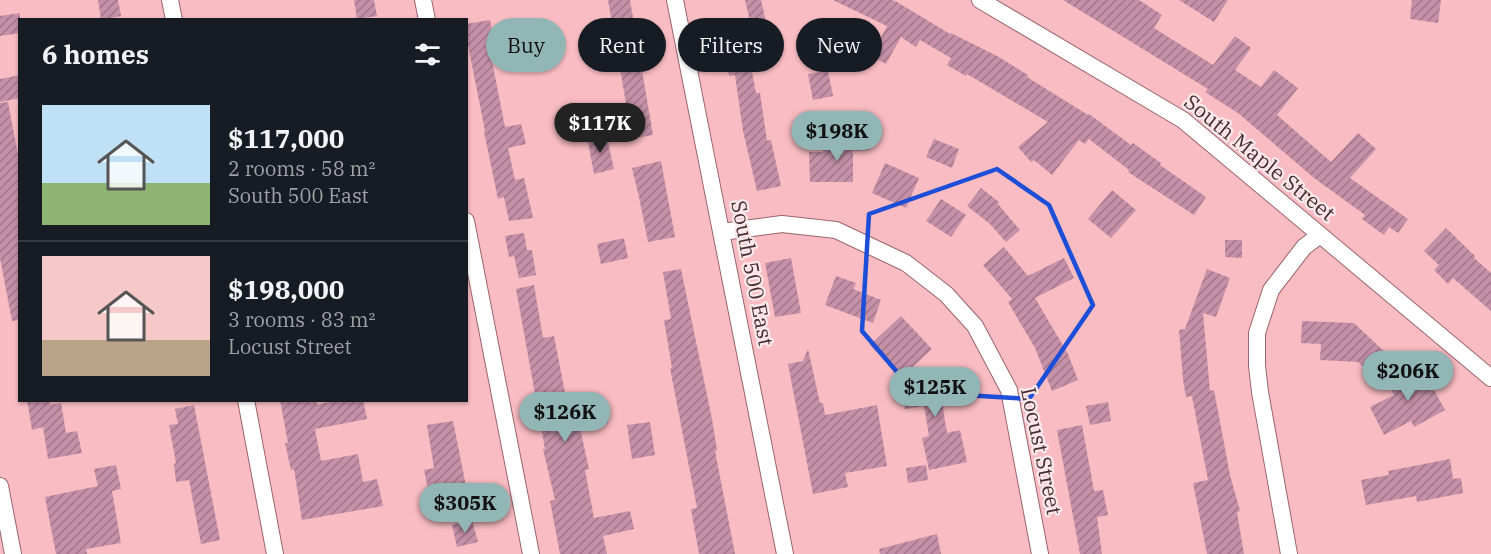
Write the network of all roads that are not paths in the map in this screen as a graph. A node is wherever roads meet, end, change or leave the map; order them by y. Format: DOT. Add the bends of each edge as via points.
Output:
graph roads {
  1 [pos="170,0"];
  2 [pos="423,0"];
  3 [pos="675,0"];
  4 [pos="980,0"];
  5 [pos="174,18"];
  6 [pos="427,18"];
  7 [pos="468,231"];
  8 [pos="722,232"];
  9 [pos="1320,235"];
  10 [pos="1491,378"];
  11 [pos="246,402"];
  12 [pos="0,486"];
  13 [pos="13,554"];
  14 [pos="275,554"];
  15 [pos="531,554"];
  16 [pos="786,554"];
  17 [pos="1041,554"];
  18 [pos="1289,554"];
  1 -- 5 [label="street"];
  2 -- 6 [label="street"];
  3 -- 8 [label="street, South 500 East"];
  4 -- 9 [label="street, South Maple Street" via="1184,120"];
  7 -- 15 [label="street"];
  8 -- 16 [label="street, South 500 East"];
  8 -- 17 [label="street, Locust Street" via="782,224 836,230 906,263 946,294 975,326 1009,390"];
  9 -- 10 [label="street, South Maple Street"];
  9 -- 18 [label="street" via="1304,247 1271,290 1257,333 1260,392"];
  11 -- 14 [label="street"];
  12 -- 13 [label="street"];
}
